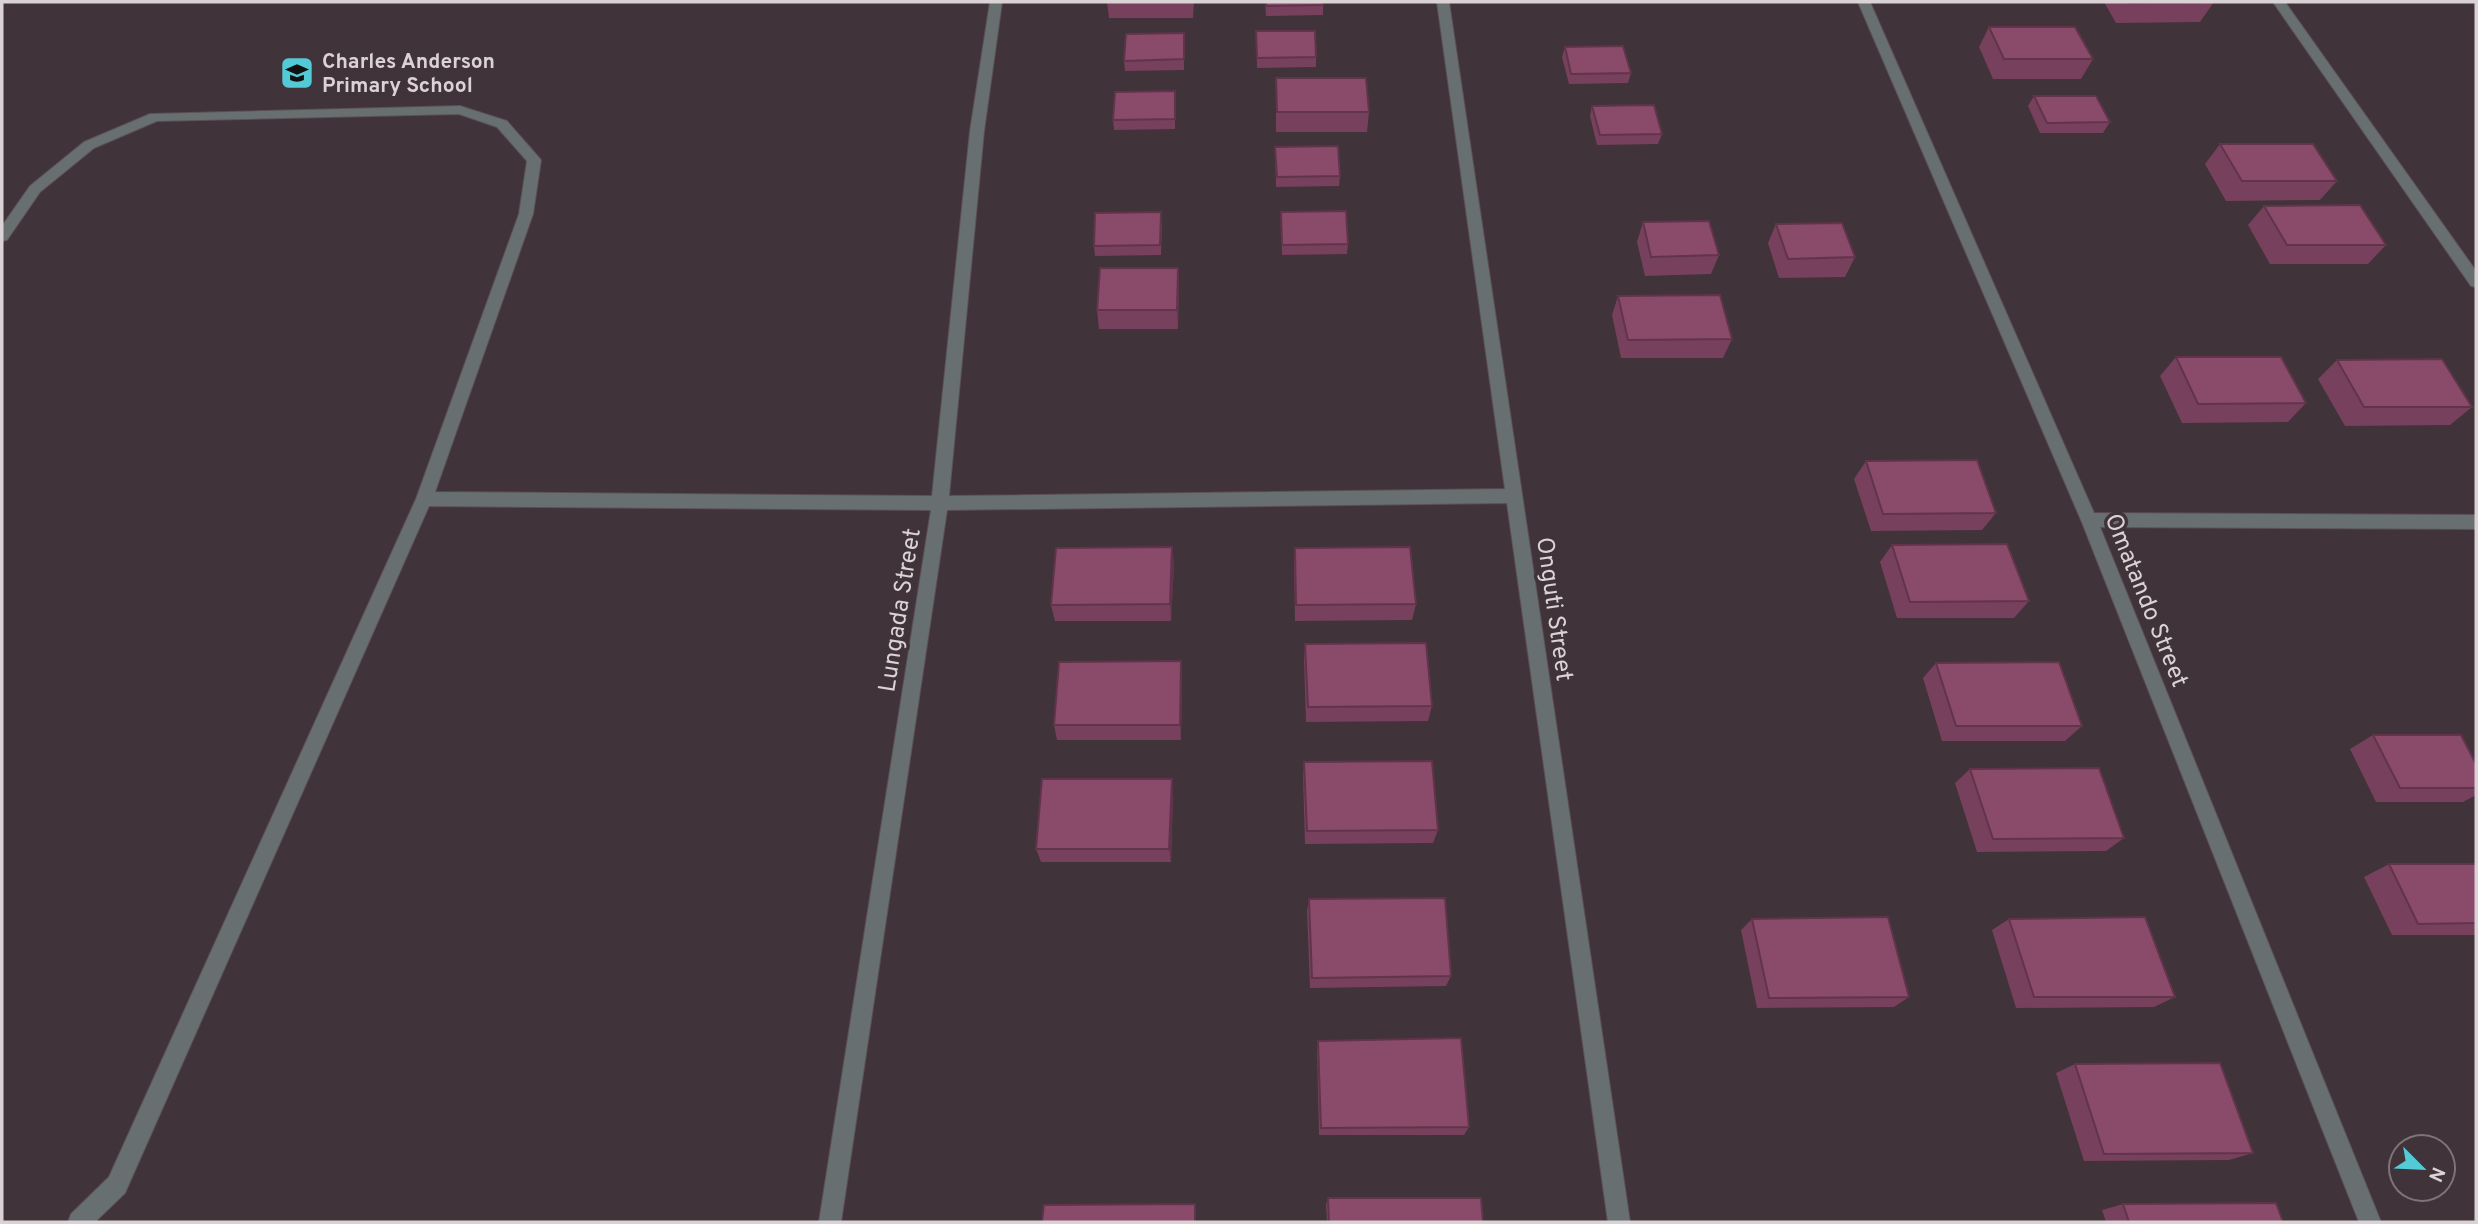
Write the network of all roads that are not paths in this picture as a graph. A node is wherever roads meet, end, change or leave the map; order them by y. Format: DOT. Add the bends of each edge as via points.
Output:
graph roads {
  1 [pos="996,2"];
  2 [pos="1443,2"];
  3 [pos="1864,2"];
  4 [pos="2278,2"];
  5 [pos="2,236"];
  6 [pos="2476,282"];
  7 [pos="1513,496"];
  8 [pos="424,499"];
  9 [pos="940,503"];
  10 [pos="2089,520"];
  11 [pos="2476,522"];
  12 [pos="79,1222"];
  13 [pos="830,1222"];
  14 [pos="1619,1222"];
  15 [pos="2370,1222"];
  1 -- 9 [label="street, Lungada Street" via="977,131"];
  2 -- 7 [label="street, Onguti Street"];
  3 -- 10 [label="street, Omatando Street"];
  4 -- 6 [label="street"];
  5 -- 8 [label="street" via="34,189 89,145 155,117 460,110 502,124 534,160 526,214"];
  7 -- 9 [label="street"];
  7 -- 14 [label="street, Onguti Street"];
  8 -- 9 [label="street"];
  8 -- 12 [label="street" via="117,1185"];
  9 -- 13 [label="street, Lungada Street"];
  10 -- 11 [label="street"];
  10 -- 15 [label="street, Omatando Street"];
}
